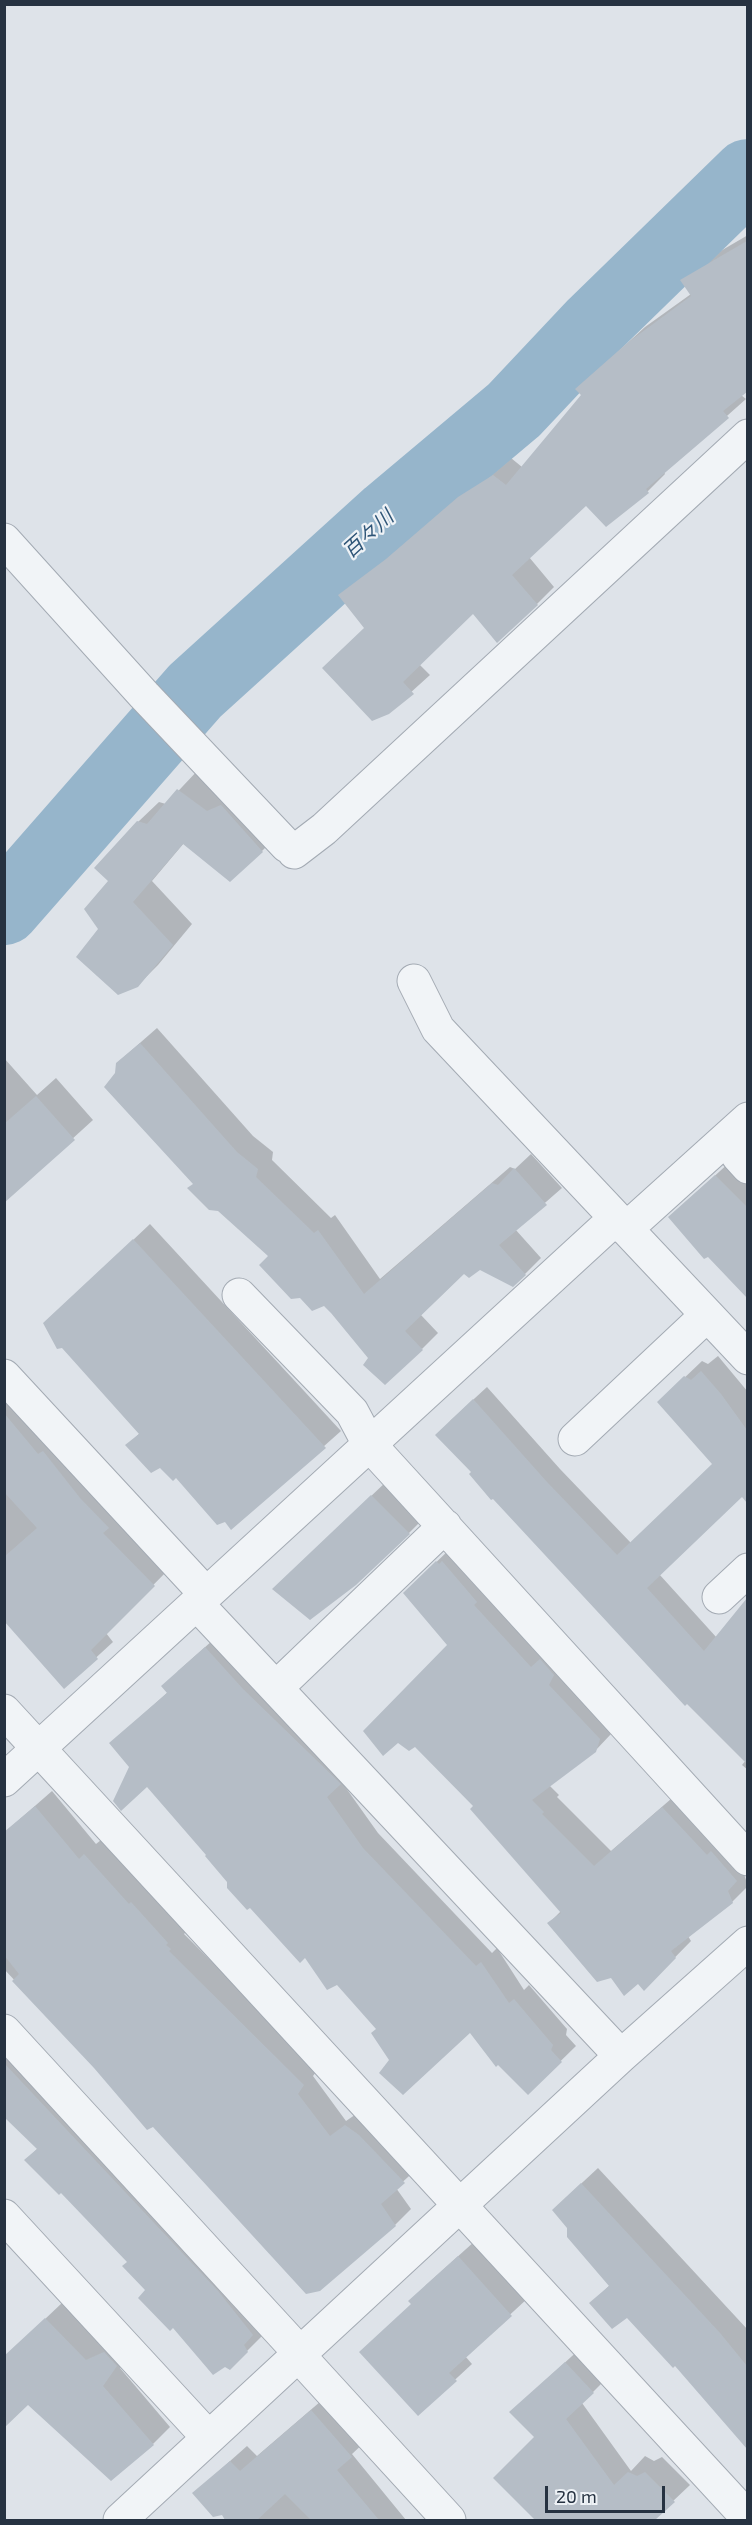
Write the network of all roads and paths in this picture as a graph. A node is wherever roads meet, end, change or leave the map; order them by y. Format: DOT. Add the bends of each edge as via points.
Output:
graph roads {
  1 [pos="747,436"];
  2 [pos="4,540"];
  3 [pos="414,981"];
  4 [pos="747,1119"];
  5 [pos="621,1224"];
  6 [pos="239,1294"];
  7 [pos="707,1315"];
  8 [pos="747,1358"];
  9 [pos="4,1376"];
  10 [pos="575,1438"];
  11 [pos="369,1444"];
  12 [pos="445,1526"];
  13 [pos="747,1570"];
  14 [pos="719,1597"];
  15 [pos="201,1599"];
  16 [pos="277,1687"];
  17 [pos="4,1711"];
  18 [pos="39,1748"];
  19 [pos="4,1780"];
  20 [pos="747,1859"];
  21 [pos="747,1943"];
  22 [pos="4,2031"];
  23 [pos="621,2056"];
  24 [pos="460,2205"];
  25 [pos="4,2216"];
  26 [pos="300,2355"];
  27 [pos="208,2437"];
  28 [pos="135,2516"];
  29 [pos="747,2518"];
  30 [pos="449,2520"];
  1 -- 2 [label="street" via="324,829 290,849"];
  3 -- 5 [label="street" via="438,1029"];
  4 -- 5 [label="street"];
  5 -- 7 [label="street"];
  5 -- 11 [label="street"];
  6 -- 11 [label="street" via="352,1412"];
  7 -- 8 [label="street"];
  7 -- 10 [label="street"];
  9 -- 15 [label="street"];
  11 -- 12 [label="street"];
  11 -- 15 [label="street"];
  12 -- 16 [label="street"];
  12 -- 20 [label="street"];
  13 -- 14 [label="street"];
  15 -- 16 [label="street"];
  15 -- 18 [label="street"];
  16 -- 23 [label="street"];
  17 -- 18 [label="street"];
  18 -- 19 [label="street"];
  18 -- 24 [label="street"];
  21 -- 23 [label="street"];
  22 -- 26 [label="street"];
  23 -- 24 [label="street"];
  24 -- 26 [label="street"];
  24 -- 29 [label="street"];
  25 -- 27 [label="street"];
  26 -- 27 [label="street"];
  26 -- 30 [label="street"];
  27 -- 28 [label="street"];
}
